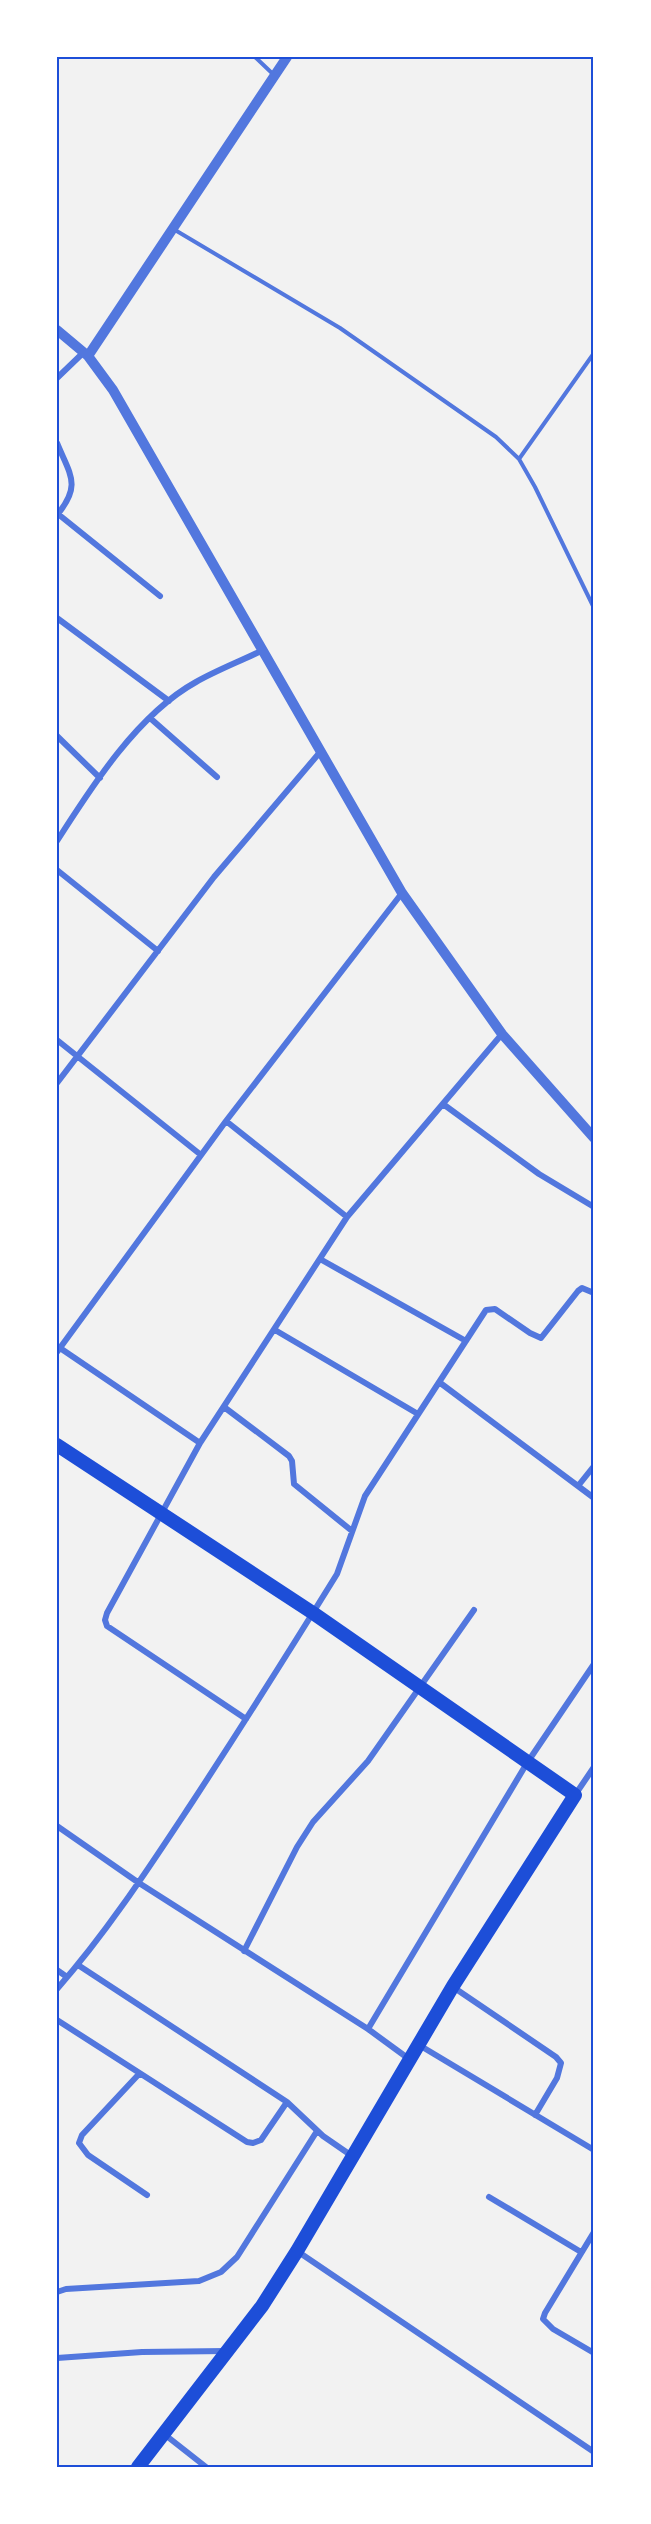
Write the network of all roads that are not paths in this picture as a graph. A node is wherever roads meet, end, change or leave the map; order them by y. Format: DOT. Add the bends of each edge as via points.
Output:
graph roads {
  1 [pos="255,57"];
  2 [pos="287,57"];
  3 [pos="274,76"];
  4 [pos="172,228"];
  5 [pos="57,330"];
  6 [pos="594,353"];
  7 [pos="86,354"];
  8 [pos="57,378"];
  9 [pos="57,442"];
  10 [pos="519,459"];
  11 [pos="57,515"];
  12 [pos="160,596"];
  13 [pos="594,608"];
  14 [pos="57,618"];
  15 [pos="262,650"];
  16 [pos="169,701"];
  17 [pos="150,718"];
  18 [pos="57,736"];
  19 [pos="321,751"];
  20 [pos="218,777"];
  21 [pos="100,778"];
  22 [pos="58,836"];
  23 [pos="57,870"];
  24 [pos="402,892"];
  25 [pos="158,951"];
  26 [pos="502,1034"];
  27 [pos="57,1040"];
  28 [pos="77,1058"];
  29 [pos="57,1083"];
  30 [pos="443,1104"];
  31 [pos="226,1121"];
  32 [pos="594,1138"];
  33 [pos="201,1155"];
  34 [pos="594,1207"];
  35 [pos="347,1217"];
  36 [pos="320,1259"];
  37 [pos="594,1293"];
  38 [pos="275,1330"];
  39 [pos="466,1341"];
  40 [pos="58,1350"];
  41 [pos="439,1382"];
  42 [pos="224,1407"];
  43 [pos="418,1414"];
  44 [pos="200,1443"];
  45 [pos="57,1445"];
  46 [pos="594,1466"];
  47 [pos="578,1486"];
  48 [pos="594,1498"];
  49 [pos="160,1513"];
  50 [pos="352,1531"];
  51 [pos="474,1610"];
  52 [pos="313,1613"];
  53 [pos="594,1664"];
  54 [pos="419,1687"];
  55 [pos="246,1719"];
  56 [pos="527,1762"];
  57 [pos="594,1767"];
  58 [pos="575,1796"];
  59 [pos="57,1826"];
  60 [pos="139,1883"];
  61 [pos="244,1951"];
  62 [pos="78,1965"];
  63 [pos="57,1970"];
  64 [pos="68,1977"];
  65 [pos="453,1986"];
  66 [pos="57,1989"];
  67 [pos="57,2020"];
  68 [pos="368,2029"];
  69 [pos="418,2044"];
  70 [pos="410,2059"];
  71 [pos="139,2074"];
  72 [pos="287,2102"];
  73 [pos="535,2115"];
  74 [pos="317,2131"];
  75 [pos="594,2150"];
  76 [pos="353,2156"];
  77 [pos="147,2195"];
  78 [pos="489,2197"];
  79 [pos="594,2232"];
  80 [pos="591,2241"];
  81 [pos="297,2251"];
  82 [pos="581,2252"];
  83 [pos="57,2292"];
  84 [pos="226,2351"];
  85 [pos="594,2353"];
  86 [pos="57,2358"];
  87 [pos="164,2433"];
  88 [pos="594,2452"];
  89 [pos="138,2467"];
  90 [pos="206,2467"];
  1 -- 3 [label="lane"];
  2 -- 3 [label="street"];
  3 -- 4 [label="street"];
  4 -- 7 [label="street"];
  4 -- 10 [label="lane" via="340,328 487,430"];
  5 -- 7 [label="street"];
  6 -- 10 [label="lane"];
  7 -- 8 [label="street"];
  7 -- 15 [label="street" via="113,390 159,467"];
  9 -- 11 [label="street" via="73,485 69,500"];
  10 -- 13 [label="lane"];
  11 -- 12 [label="street"];
  14 -- 16 [label="street"];
  15 -- 16 [label="street" via="196,682"];
  15 -- 19 [label="street"];
  16 -- 17 [label="street"];
  17 -- 20 [label="street"];
  17 -- 21 [label="street"];
  18 -- 21 [label="street"];
  19 -- 24 [label="street"];
  19 -- 25 [label="street" via="214,877"];
  21 -- 22 [label="street"];
  23 -- 25 [label="street"];
  24 -- 26 [label="street"];
  24 -- 31 [label="street"];
  25 -- 28 [label="street"];
  26 -- 30 [label="street"];
  26 -- 32 [label="street"];
  27 -- 28 [label="street"];
  28 -- 29 [label="street"];
  28 -- 33 [label="street"];
  30 -- 34 [label="street" via="539,1174"];
  30 -- 35 [label="street"];
  31 -- 33 [label="street"];
  31 -- 35 [label="street"];
  33 -- 40 [label="street"];
  35 -- 36 [label="street"];
  36 -- 38 [label="street"];
  36 -- 39 [label="street"];
  37 -- 39 [label="street" via="582,1288 578,1291 541,1338 490,1308"];
  38 -- 42 [label="street"];
  38 -- 43 [label="street"];
  39 -- 41 [label="street"];
  40 -- 44 [label="street"];
  41 -- 43 [label="street"];
  41 -- 47 [label="street"];
  42 -- 44 [label="street"];
  42 -- 50 [label="street" via="288,1456 294,1484"];
  43 -- 50 [label="street" via="365,1496"];
  44 -- 49 [label="street"];
  45 -- 49 [label="highway"];
  46 -- 47 [label="street"];
  47 -- 48 [label="street"];
  49 -- 52 [label="highway"];
  49 -- 55 [label="street" via="105,1620 107,1626"];
  50 -- 52 [label="street" via="337,1574"];
  51 -- 54 [label="street"];
  52 -- 54 [label="highway"];
  52 -- 55 [label="street"];
  53 -- 56 [label="street"];
  54 -- 56 [label="highway"];
  54 -- 61 [label="street" via="368,1761 313,1822"];
  55 -- 60 [label="street"];
  56 -- 58 [label="highway"];
  56 -- 68 [label="street"];
  57 -- 58 [label="street"];
  58 -- 65 [label="highway"];
  59 -- 60 [label="street"];
  60 -- 61 [label="street"];
  60 -- 62 [label="street"];
  61 -- 68 [label="street"];
  62 -- 64 [label="street"];
  62 -- 72 [label="street"];
  63 -- 64 [label="street"];
  64 -- 66 [label="street"];
  65 -- 69 [label="highway"];
  65 -- 73 [label="street" via="561,2064"];
  67 -- 71 [label="street"];
  68 -- 70 [label="street"];
  69 -- 70 [label="highway"];
  69 -- 73 [label="street"];
  70 -- 76 [label="highway"];
  71 -- 72 [label="street" via="253,2143 261,2140"];
  71 -- 77 [label="street" via="79,2143 88,2154"];
  72 -- 74 [label="street"];
  73 -- 75 [label="street"];
  74 -- 76 [label="street"];
  74 -- 83 [label="street" via="237,2257 221,2272 199,2281"];
  76 -- 81 [label="highway"];
  78 -- 82 [label="street"];
  79 -- 80 [label="street"];
  80 -- 82 [label="street"];
  81 -- 84 [label="highway" via="262,2306"];
  81 -- 88 [label="street"];
  82 -- 85 [label="street" via="543,2319"];
  84 -- 86 [label="street"];
  84 -- 87 [label="highway"];
  87 -- 89 [label="highway"];
  87 -- 90 [label="street"];
}
